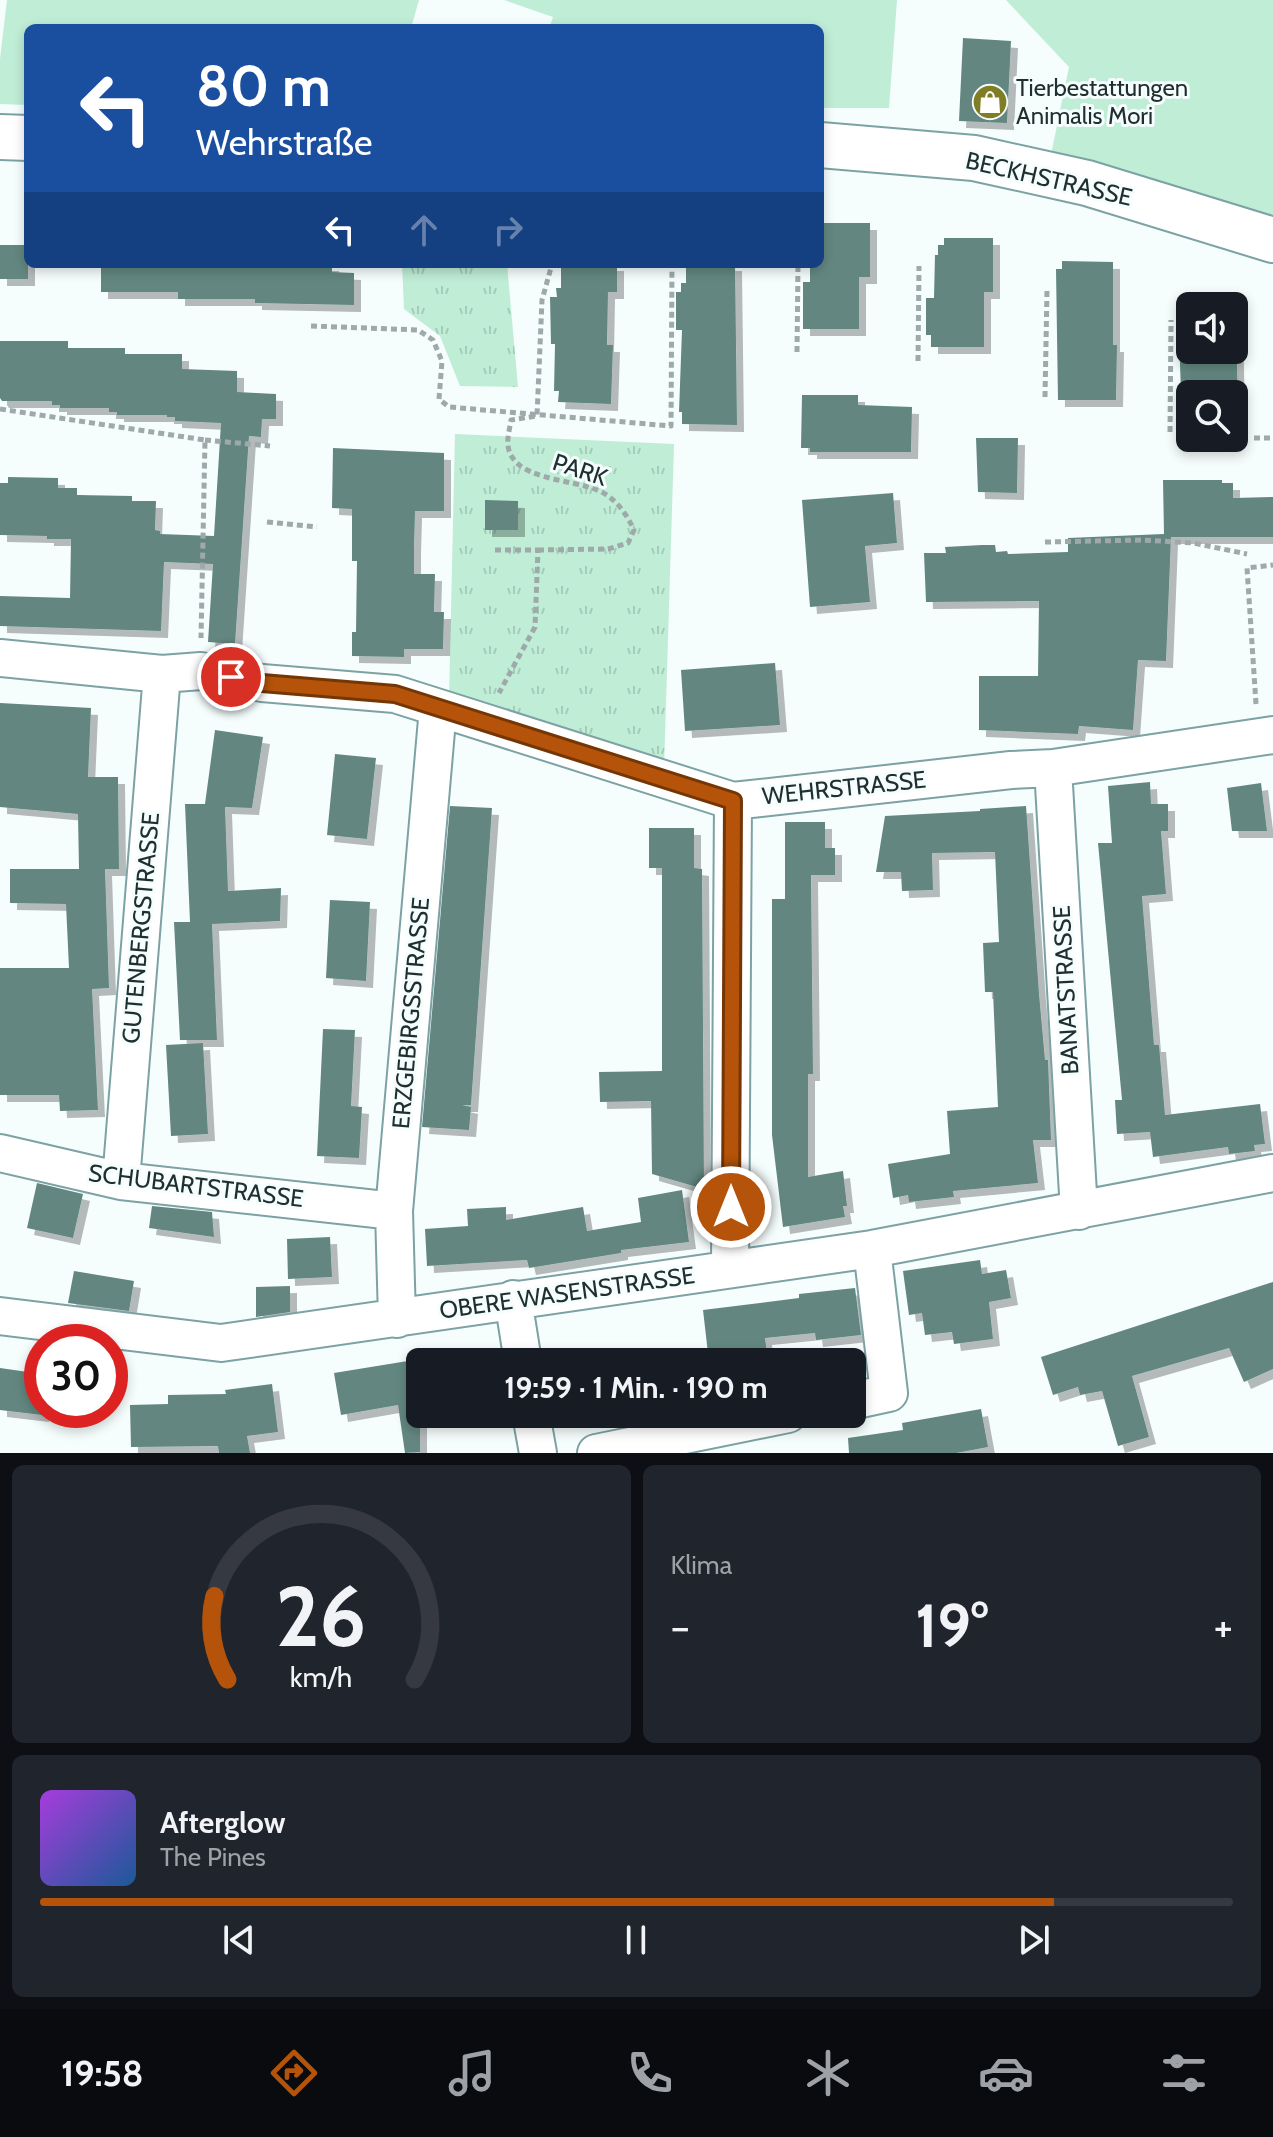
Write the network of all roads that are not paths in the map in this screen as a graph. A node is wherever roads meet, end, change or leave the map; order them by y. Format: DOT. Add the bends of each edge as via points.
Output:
graph roads {
  1 [pos="0,137"];
  2 [pos="24,138"];
  3 [pos="824,145"];
  4 [pos="1273,240"];
  5 [pos="0,658"];
  6 [pos="162,674"];
  7 [pos="438,708"];
  8 [pos="1273,735"];
  9 [pos="1053,768"];
  10 [pos="733,801"];
  11 [pos="0,1153"];
  12 [pos="1273,1173"];
  13 [pos="121,1181"];
  14 [pos="394,1211"];
  15 [pos="1079,1211"];
  16 [pos="872,1249"];
  17 [pos="730,1269"];
  18 [pos="513,1299"];
  19 [pos="0,1316"];
  20 [pos="397,1319"];
  21 [pos="521,1348"];
  22 [pos="866,1398"];
  23 [pos="534,1428"];
  24 [pos="719,1428"];
  25 [pos="538,1453"];
  26 [pos="596,1453"];
  1 -- 2 [label="street"];
  3 -- 4 [label="street, BECKHSTRASSE" via="974,158 1087,183"];
  5 -- 6 [label="street, WEHRSTRASSE"];
  6 -- 7 [label="street, WEHRSTRASSE" via="201,671 262,683 395,694"];
  6 -- 13 [label="street, GUTENBERGSTRASSE"];
  7 -- 10 [label="street, WEHRSTRASSE"];
  7 -- 14 [label="street, ERZGEBIRGSSTRASSE"];
  8 -- 9 [label="street, WEHRSTRASSE"];
  9 -- 10 [label="street, WEHRSTRASSE"];
  9 -- 15 [label="street, BANATSTRASSE"];
  10 -- 17 [label="street"];
  11 -- 13 [label="street, SCHUBARTSTRASSE"];
  12 -- 15 [label="street, OBERE WASENSTRASSE"];
  13 -- 14 [label="street, SCHUBARTSTRASSE"];
  14 -- 20 [label="street, ERZGEBIRGSSTRASSE"];
  15 -- 16 [label="street, OBERE WASENSTRASSE"];
  16 -- 17 [label="street, OBERE WASENSTRASSE"];
  16 -- 22 [label="street" via="889,1393"];
  17 -- 18 [label="street, OBERE WASENSTRASSE"];
  18 -- 20 [label="street, OBERE WASENSTRASSE"];
  18 -- 21 [label="street"];
  19 -- 20 [label="street, OBERE WASENSTRASSE" via="221,1343"];
  23 -- 25 [label="street"];
  24 -- 26 [label="street"];
}
